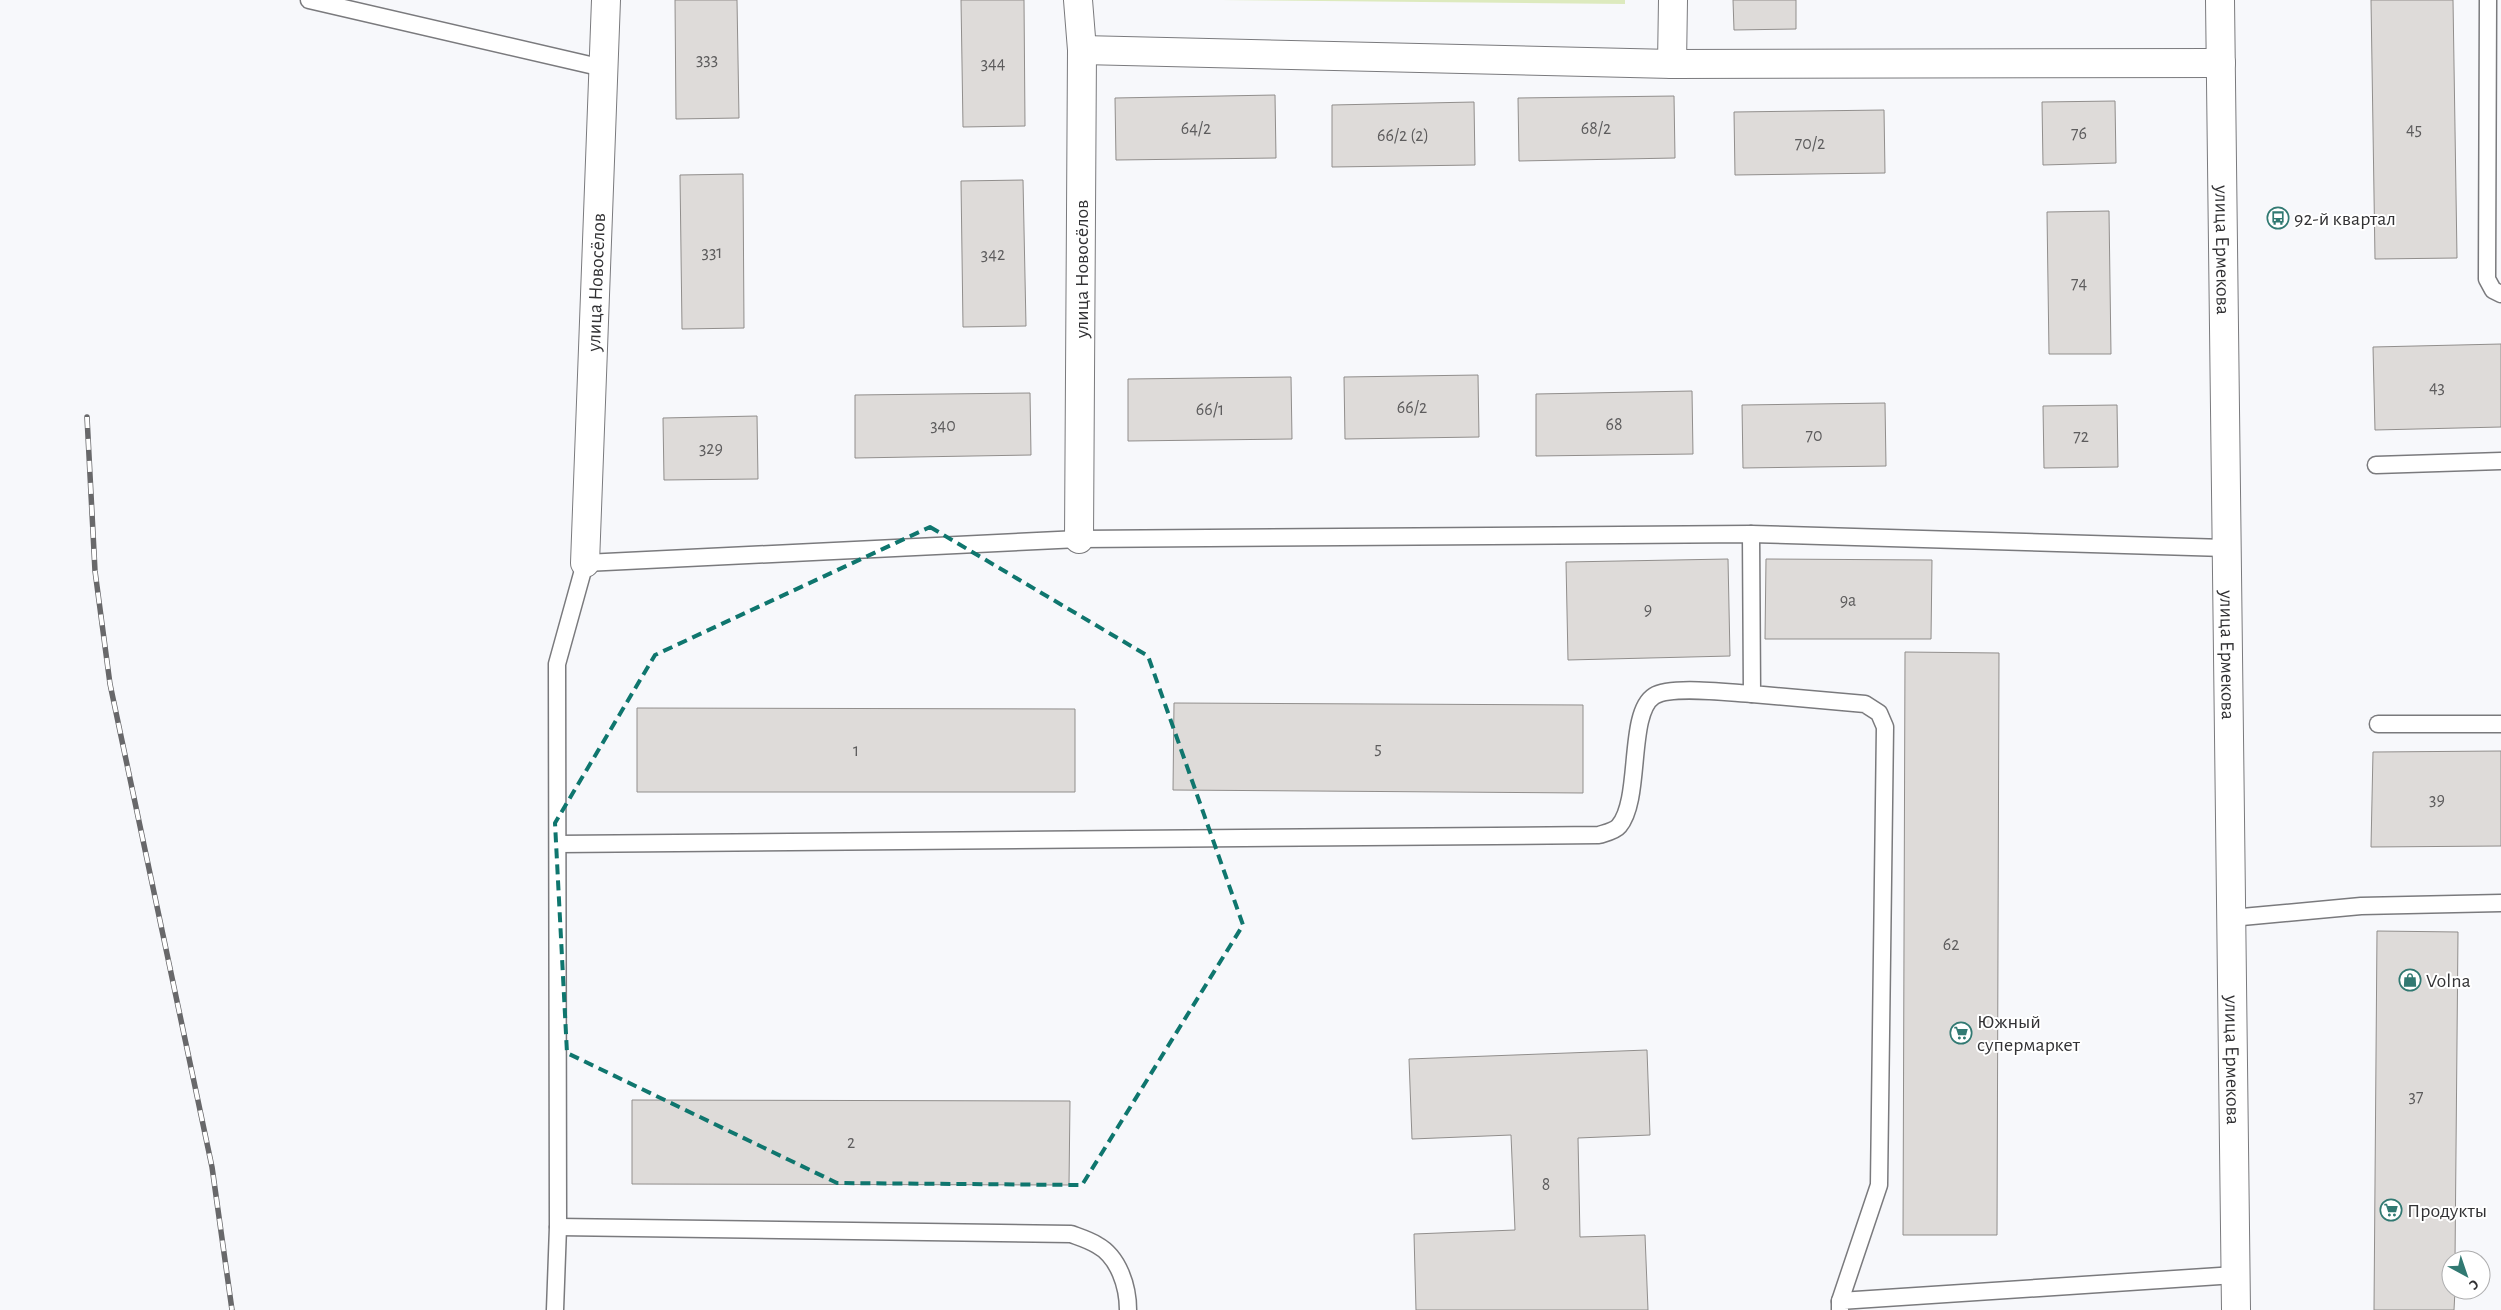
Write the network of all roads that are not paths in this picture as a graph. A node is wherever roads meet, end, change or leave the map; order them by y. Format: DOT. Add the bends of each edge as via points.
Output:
graph roads {
  1 [pos="309,0"];
  2 [pos="606,0"];
  3 [pos="1078,0"];
  4 [pos="1673,0"];
  5 [pos="2220,0"];
  6 [pos="2488,0"];
  7 [pos="1082,50"];
  8 [pos="2221,63"];
  9 [pos="1672,64"];
  10 [pos="603,68"];
  11 [pos="2501,294"];
  12 [pos="2501,461"];
  13 [pos="2376,465"];
  14 [pos="1751,534"];
  15 [pos="1079,539"];
  16 [pos="2225,548"];
  17 [pos="585,563"];
  18 [pos="1752,694"];
  19 [pos="2378,724"];
  20 [pos="2501,724"];
  21 [pos="558,844"];
  22 [pos="2501,903"];
  23 [pos="2231,918"];
  24 [pos="558,1227"];
  25 [pos="2235,1275"];
  26 [pos="1840,1306"];
  27 [pos="555,1310"];
  28 [pos="1128,1310"];
  29 [pos="2236,1310"];
  1 -- 10 [label="lane"];
  2 -- 10 [label="street, улица Новосёлов"];
  3 -- 7 [label="street, улица Новосёлов"];
  4 -- 9 [label="street"];
  5 -- 8 [label="street, улица Ермекова"];
  6 -- 11 [label="lane" via="2487,279 2493,290"];
  7 -- 9 [label="street"];
  7 -- 15 [label="street, улица Новосёлов"];
  8 -- 9 [label="street"];
  8 -- 16 [label="street, улица Ермекова"];
  10 -- 17 [label="street, улица Новосёлов"];
  12 -- 13 [label="lane"];
  14 -- 15 [label="lane"];
  14 -- 16 [label="lane"];
  14 -- 18 [label="lane"];
  15 -- 17 [label="lane"];
  16 -- 23 [label="street, улица Ермекова"];
  17 -- 21 [label="lane" via="557,664"];
  18 -- 21 [label="lane" via="1672,690 1654,696 1642,713 1627,813 1618,827 1599,835"];
  18 -- 26 [label="lane" via="1865,704 1879,713 1884,727 1879,1184"];
  19 -- 20 [label="lane"];
  21 -- 24 [label="lane"];
  22 -- 23 [label="lane" via="2361,906"];
  23 -- 25 [label="street, улица Ермекова"];
  24 -- 27 [label="lane"];
  24 -- 28 [label="lane" via="1071,1234 1098,1245 1118,1267 1128,1293"];
  25 -- 26 [label="lane"];
  25 -- 29 [label="street, улица Ермекова"];
}
